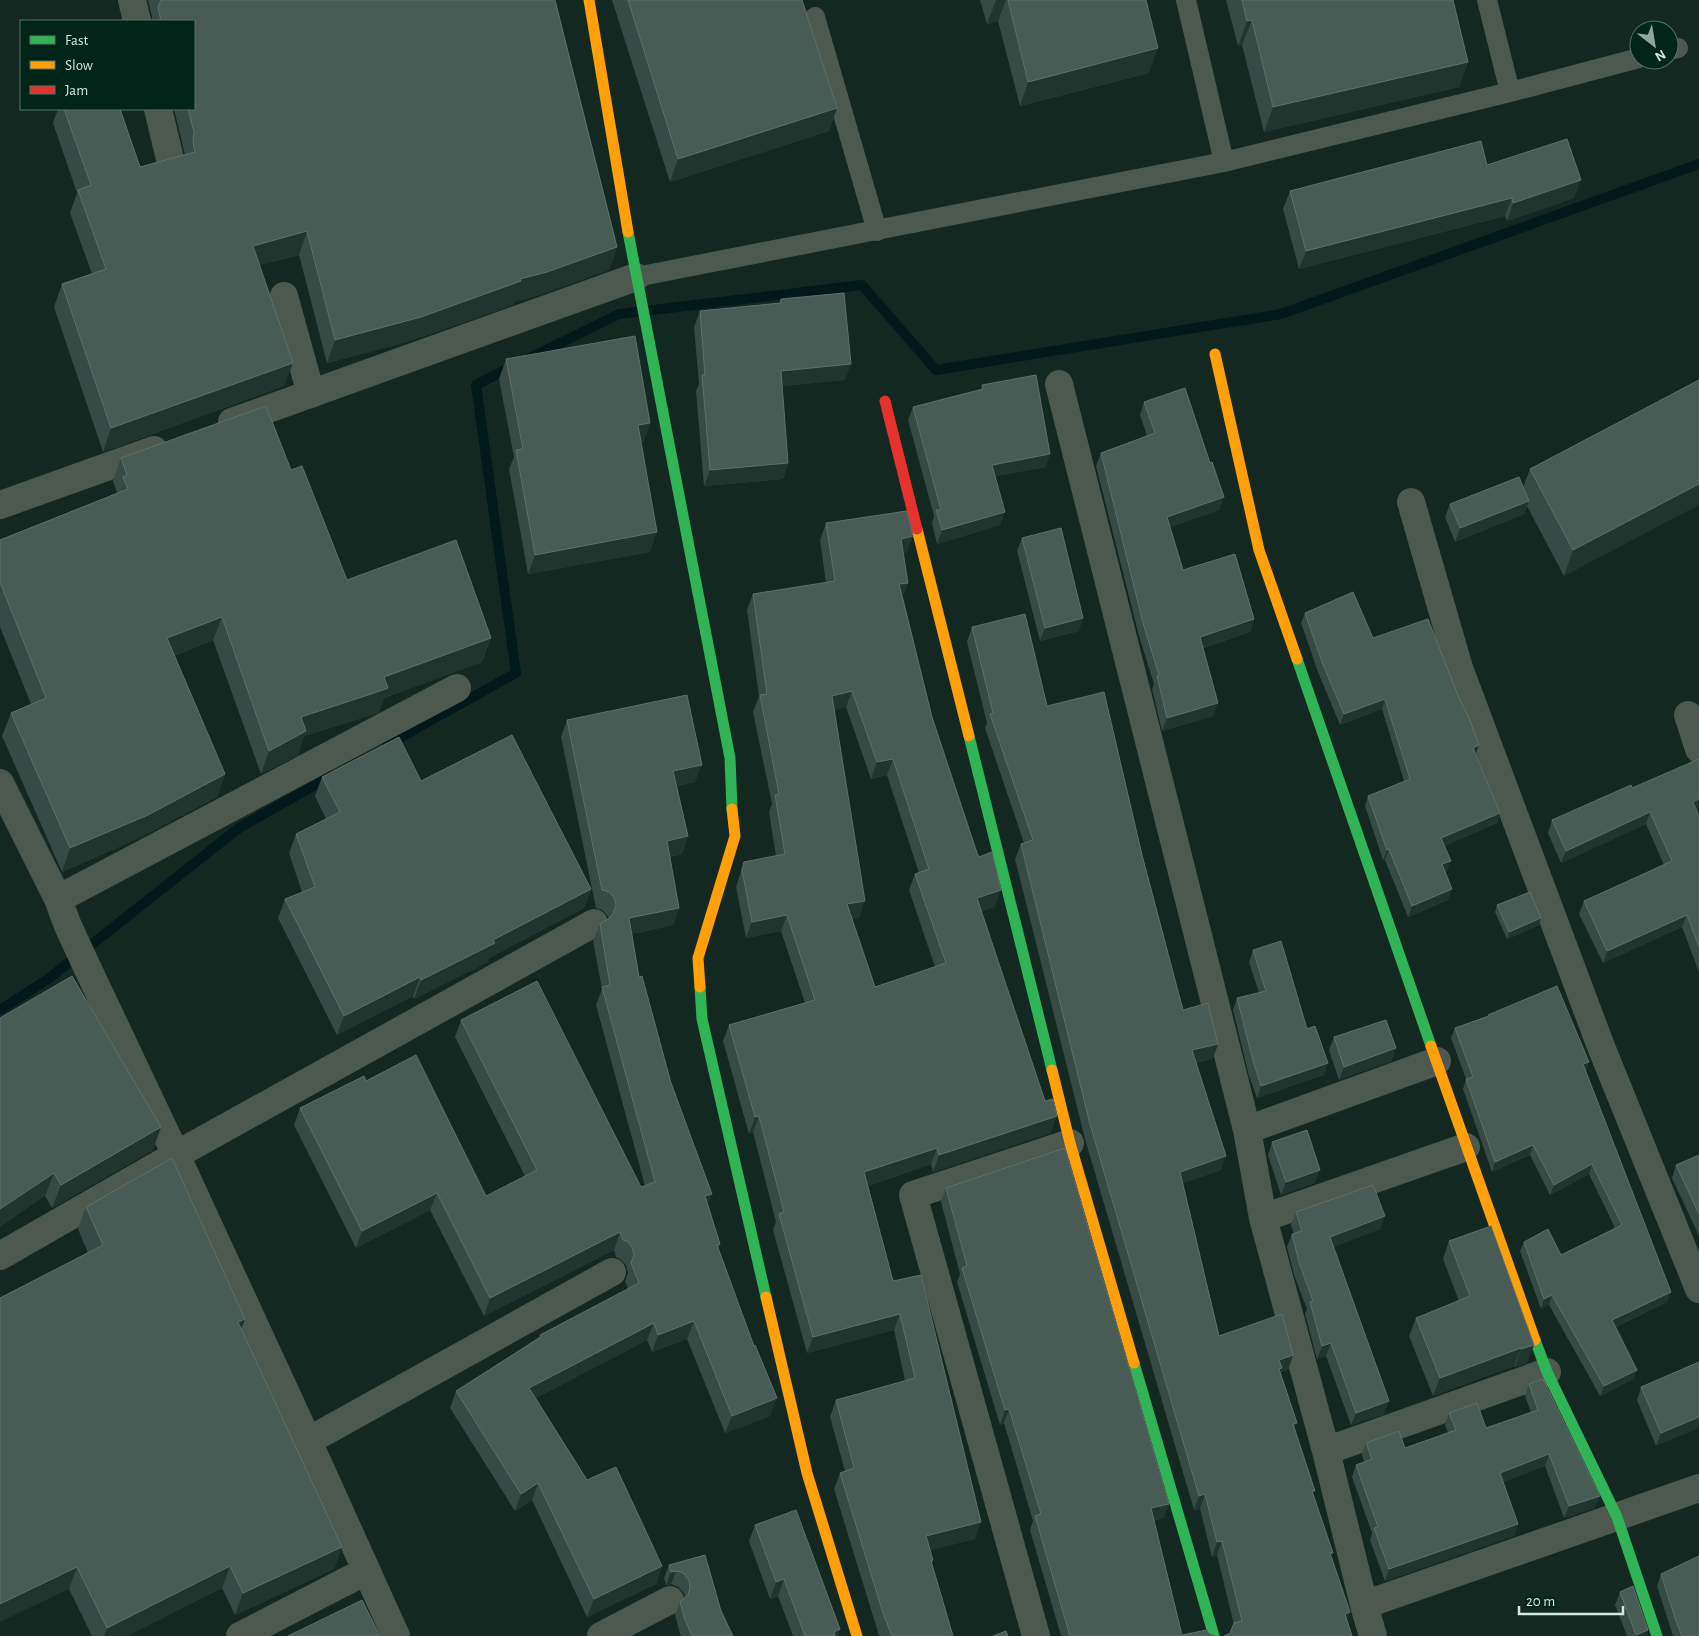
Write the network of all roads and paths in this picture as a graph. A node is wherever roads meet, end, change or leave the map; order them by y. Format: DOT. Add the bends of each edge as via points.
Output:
graph roads {
  1 [pos="132,0"];
  2 [pos="589,0"];
  3 [pos="1186,0"];
  4 [pos="1487,0"];
  5 [pos="815,17"];
  6 [pos="137,20"];
  7 [pos="1629,61"];
  8 [pos="1510,92"];
  9 [pos="158,110"];
  10 [pos="170,159"];
  11 [pos="1224,162"];
  12 [pos="877,231"];
  13 [pos="637,286"];
  14 [pos="284,296"];
  15 [pos="1215,354"];
  16 [pos="1059,384"];
  17 [pos="311,394"];
  18 [pos="885,401"];
  19 [pos="210,430"];
  20 [pos="174,443"];
  21 [pos="1412,502"];
  22 [pos="0,505"];
  23 [pos="457,688"];
  24 [pos="1688,715"];
  25 [pos="1699,749"];
  26 [pos="0,783"];
  27 [pos="58,899"];
  28 [pos="594,923"];
  29 [pos="1437,1062"];
  30 [pos="1248,1130"];
  31 [pos="1070,1143"];
  32 [pos="1466,1147"];
  33 [pos="176,1155"];
  34 [pos="1263,1218"];
  35 [pos="0,1256"];
  36 [pos="612,1272"];
  37 [pos="1699,1289"];
  38 [pos="1547,1372"];
  39 [pos="308,1441"];
  40 [pos="1326,1451"];
  41 [pos="1699,1488"];
  42 [pos="1618,1517"];
  43 [pos="366,1571"];
  44 [pos="670,1600"];
  45 [pos="1364,1605"];
  46 [pos="240,1636"];
  47 [pos="396,1636"];
  48 [pos="601,1636"];
  49 [pos="856,1636"];
  50 [pos="1036,1636"];
  51 [pos="1214,1636"];
  52 [pos="1373,1636"];
  53 [pos="1657,1636"];
  1 -- 6 [label="street"];
  2 -- 13 [label="street"];
  3 -- 11 [label="lane"];
  4 -- 8 [label="lane"];
  5 -- 12 [label="lane"];
  7 -- 8 [label="lane"];
  8 -- 11 [label="lane"];
  9 -- 10 [label="street"];
  11 -- 12 [label="lane"];
  12 -- 13 [label="lane"];
  13 -- 17 [label="street"];
  13 -- 49 [label="street" via="730,758 734,836 698,958 702,1019 807,1473"];
  14 -- 17 [label="street"];
  15 -- 29 [label="street" via="1259,550"];
  16 -- 30 [label="street"];
  17 -- 19 [label="street"];
  18 -- 31 [label="street"];
  20 -- 22 [label="street"];
  21 -- 37 [label="street" via="1462,678 1600,1044"];
  23 -- 27 [label="street"];
  24 -- 25 [label="street"];
  26 -- 27 [label="street"];
  27 -- 33 [label="street"];
  28 -- 33 [label="street"];
  29 -- 30 [label="street"];
  29 -- 32 [label="street"];
  30 -- 34 [label="street"];
  31 -- 50 [label="street" via="913,1195"];
  31 -- 51 [label="street"];
  32 -- 34 [label="street"];
  32 -- 38 [label="street"];
  33 -- 35 [label="street"];
  33 -- 39 [label="street"];
  34 -- 40 [label="street"];
  36 -- 39 [label="street"];
  38 -- 40 [label="street"];
  38 -- 42 [label="street"];
  39 -- 43 [label="street"];
  40 -- 45 [label="street"];
  41 -- 42 [label="street"];
  42 -- 45 [label="street"];
  42 -- 53 [label="street"];
  43 -- 46 [label="street"];
  43 -- 47 [label="street"];
  44 -- 48 [label="street"];
  45 -- 52 [label="street"];
}
